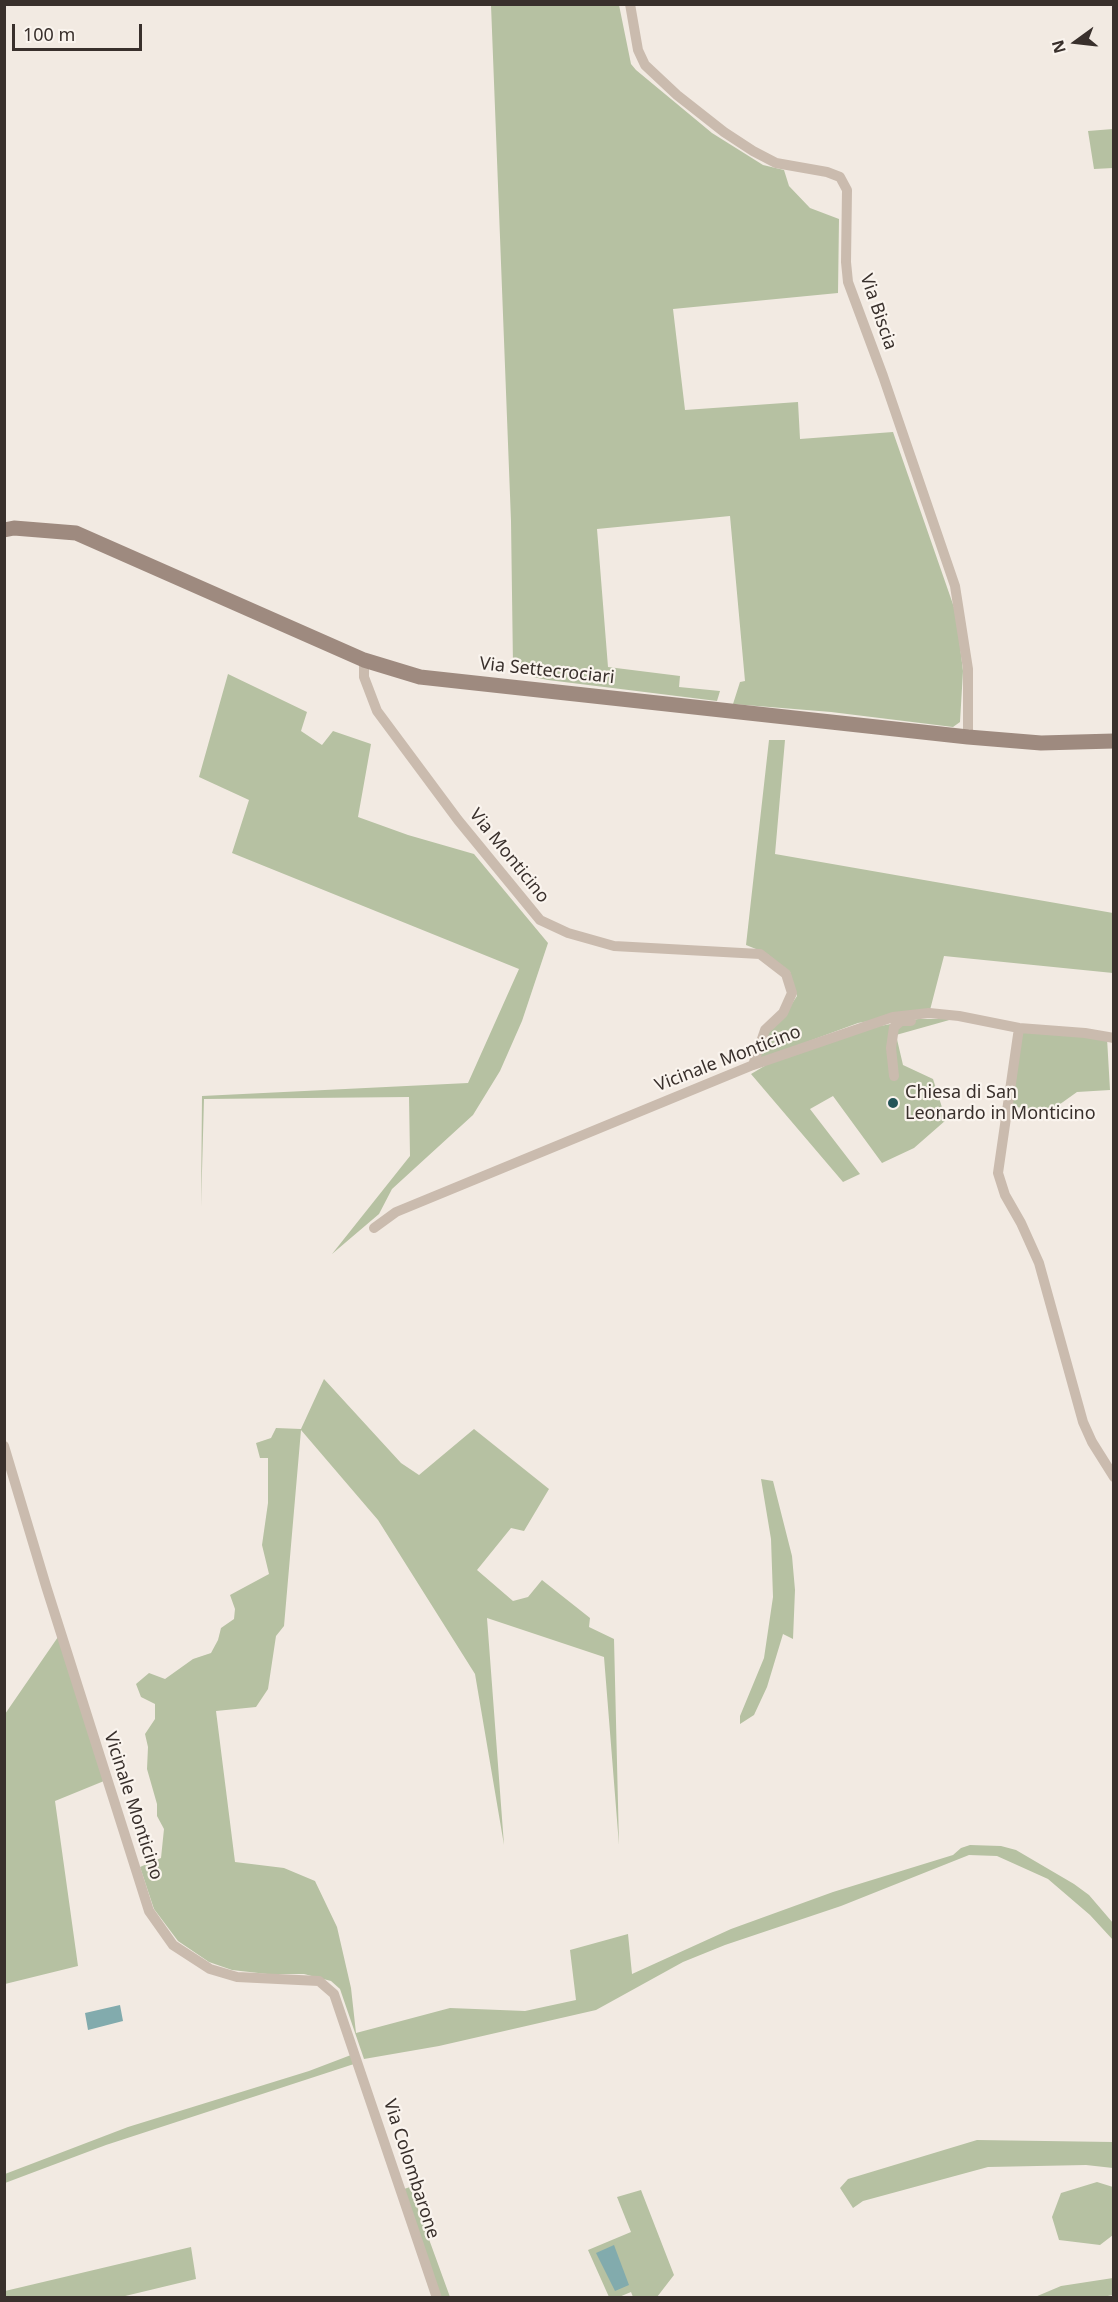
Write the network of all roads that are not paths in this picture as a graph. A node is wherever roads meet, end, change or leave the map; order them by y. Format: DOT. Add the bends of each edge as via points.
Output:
graph roads {
  1 [pos="630,4"];
  2 [pos="4,530"];
  3 [pos="364,660"];
  4 [pos="968,737"];
  5 [pos="1113,741"];
  6 [pos="929,1013"];
  7 [pos="1019,1028"];
  8 [pos="1113,1038"];
  9 [pos="753,1065"];
  10 [pos="894,1076"];
  11 [pos="374,1228"];
  12 [pos="4,1446"];
  13 [pos="1113,1477"];
  14 [pos="355,2052"];
  15 [pos="437,2298"];
  1 -- 4 [label="street, Via Biscia" via="638,50 645,65 677,94 753,151 777,163 840,177 847,190 848,282 955,586 968,669"];
  2 -- 3 [label="main road, Via Settecrociari" via="75,533"];
  3 -- 4 [label="main road, Via Settecrociari" via="420,677"];
  3 -- 9 [label="street, Via Monticino" via="364,676 377,711 458,820 540,920 614,946 760,954 786,975 792,993 783,1013 765,1030"];
  4 -- 5 [label="main road, Via Settecrociari" via="1041,743"];
  6 -- 7 [label="street, Vicinale Monticino"];
  6 -- 9 [label="street, Vicinale Monticino" via="893,1017"];
  6 -- 10 [label="street" via="894,1027"];
  7 -- 8 [label="street, Vicinale Monticino"];
  7 -- 13 [label="street" via="998,1173 1039,1263 1083,1422"];
  9 -- 11 [label="street, Vicinale Monticino" via="396,1212"];
  12 -- 14 [label="street, Vicinale Monticino" via="149,1911 173,1945 210,1969 237,1977 319,1981 327,1986 334,1994"];
  14 -- 15 [label="street, Via Colombarone"];
}
